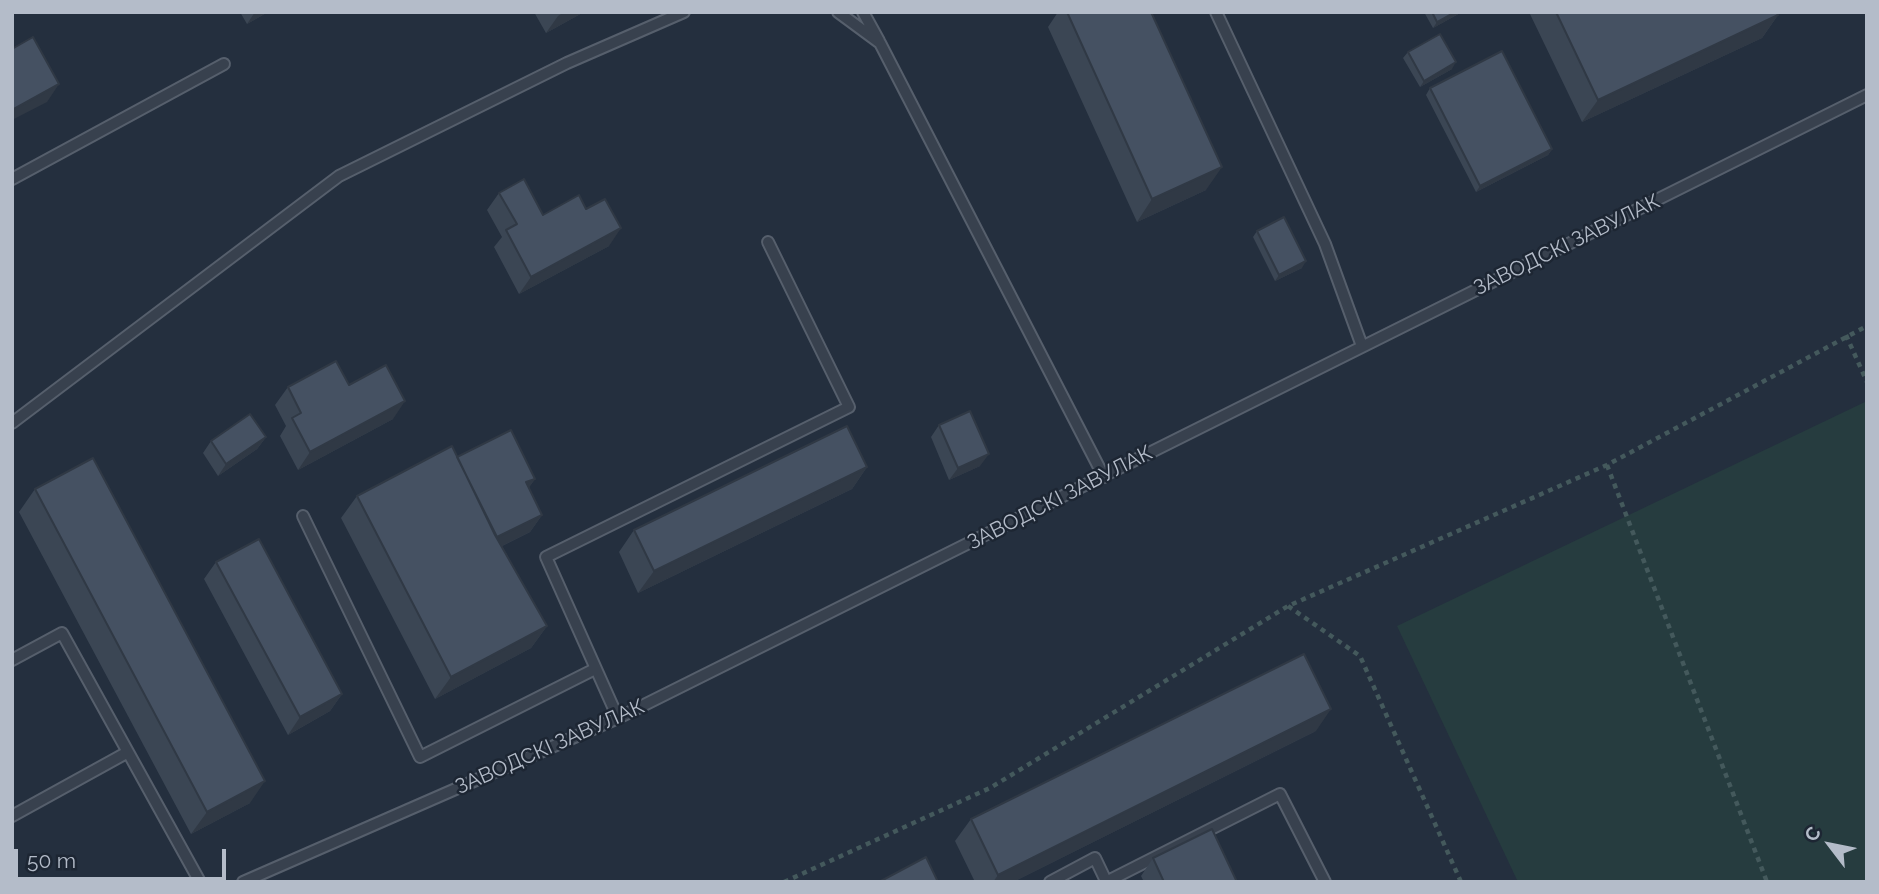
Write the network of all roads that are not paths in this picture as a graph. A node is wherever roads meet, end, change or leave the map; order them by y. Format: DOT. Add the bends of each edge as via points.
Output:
graph roads {
  1 [pos="684,12"];
  2 [pos="838,12"];
  3 [pos="863,12"];
  4 [pos="1216,12"];
  5 [pos="880,43"];
  6 [pos="224,64"];
  7 [pos="1867,95"];
  8 [pos="12,179"];
  9 [pos="768,242"];
  10 [pos="1362,346"];
  11 [pos="12,423"];
  12 [pos="1104,477"];
  13 [pos="303,516"];
  14 [pos="12,660"];
  15 [pos="595,669"];
  16 [pos="618,718"];
  17 [pos="128,752"];
  18 [pos="12,816"];
  19 [pos="200,882"];
  20 [pos="243,882"];
  21 [pos="1049,882"];
  22 [pos="1106,882"];
  23 [pos="1325,882"];
  1 -- 11 [label="lane" via="567,63 339,176"];
  2 -- 5 [label="lane"];
  3 -- 5 [label="lane"];
  4 -- 10 [label="lane" via="1325,244"];
  5 -- 12 [label="lane"];
  6 -- 8 [label="lane"];
  7 -- 10 [label="lane, ЗАВОДСКІ ЗАВУЛАК"];
  9 -- 15 [label="lane" via="849,407 546,557"];
  10 -- 12 [label="lane, ЗАВОДСКІ ЗАВУЛАК"];
  12 -- 16 [label="lane, ЗАВОДСКІ ЗАВУЛАК"];
  13 -- 15 [label="lane" via="420,757"];
  14 -- 17 [label="lane" via="62,633"];
  15 -- 16 [label="lane"];
  16 -- 20 [label="lane, ЗАВОДСКІ ЗАВУЛАК"];
  17 -- 18 [label="lane"];
  17 -- 19 [label="lane"];
  21 -- 22 [label="lane" via="1095,859"];
  22 -- 23 [label="lane" via="1280,794"];
}
